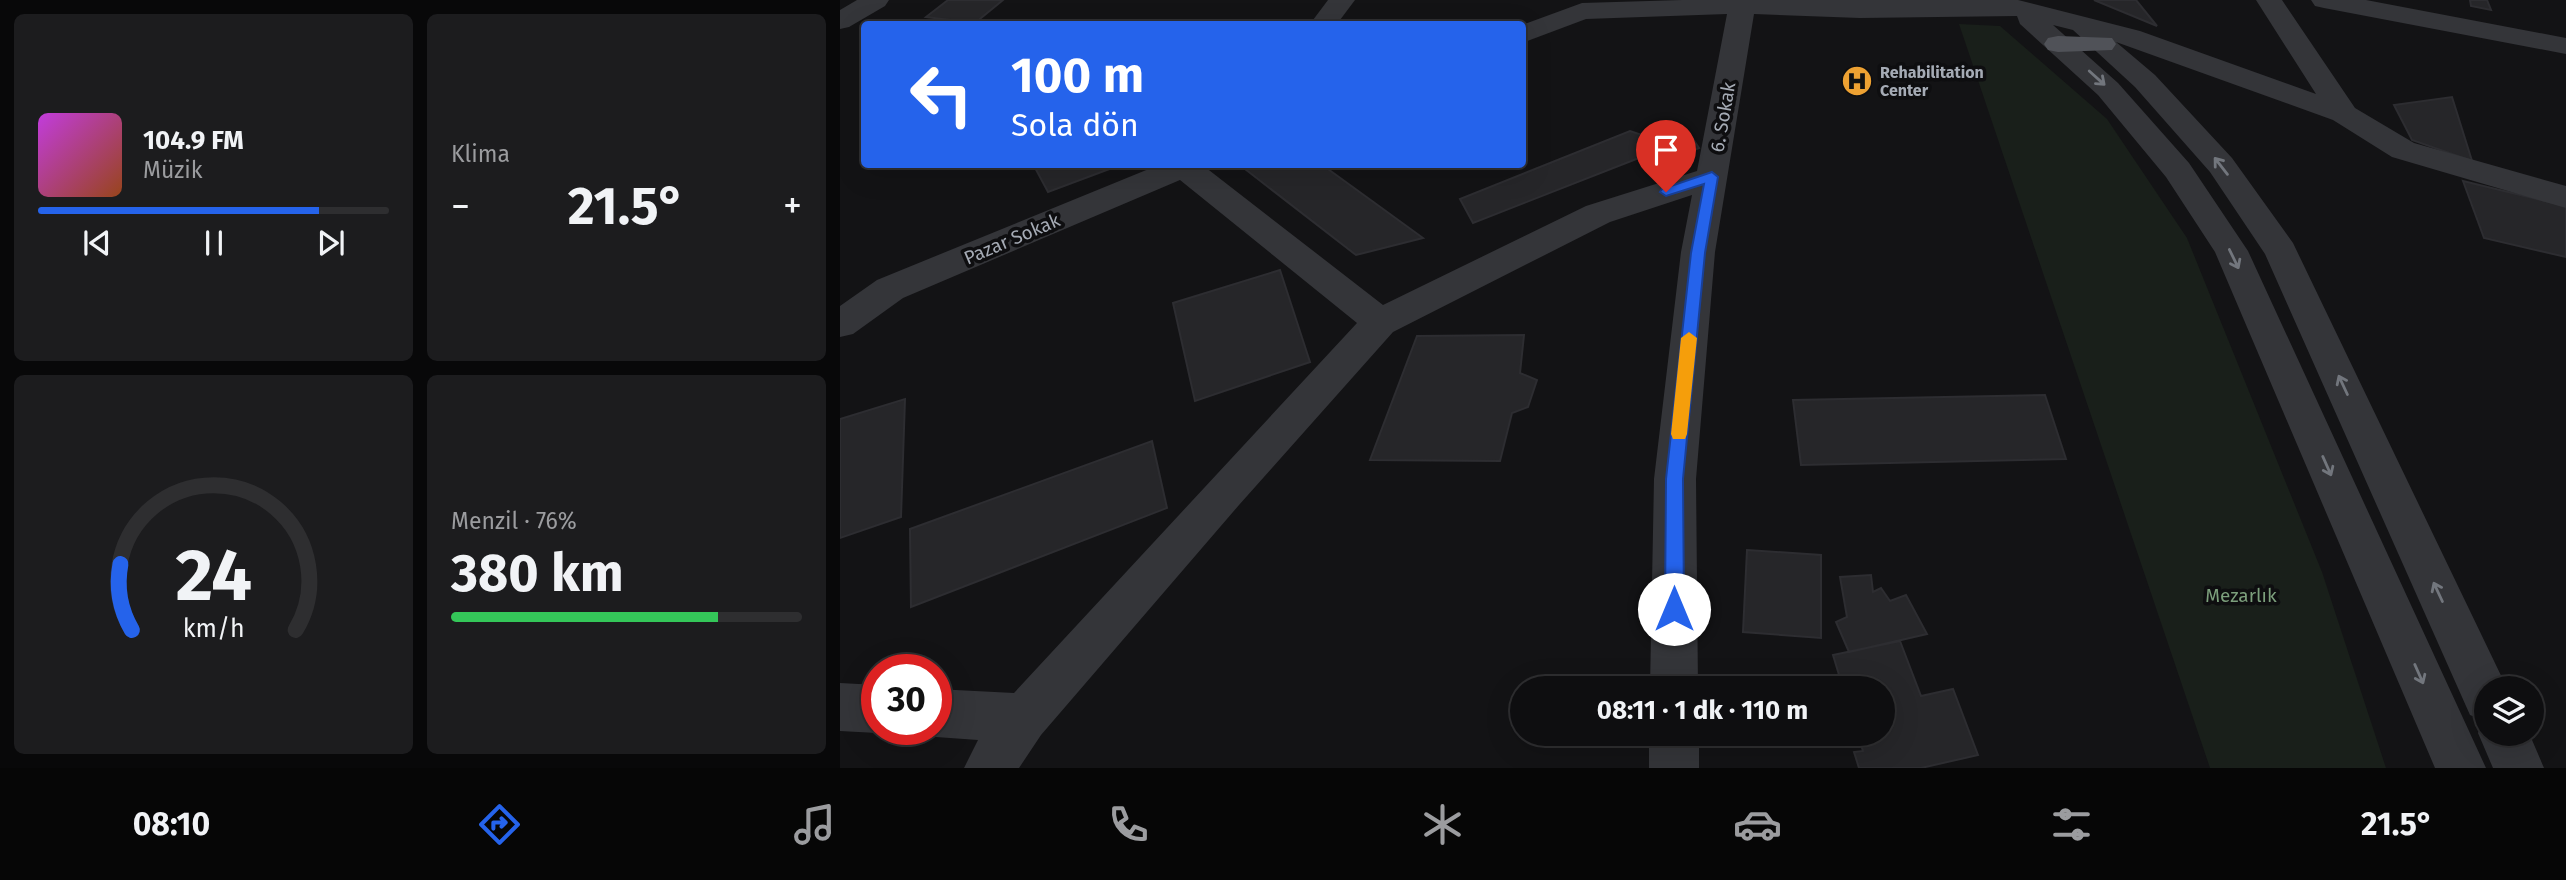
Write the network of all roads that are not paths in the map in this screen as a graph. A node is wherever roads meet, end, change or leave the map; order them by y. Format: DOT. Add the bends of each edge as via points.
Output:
graph roads {
  1 [pos="876,0"];
  2 [pos="1342,0"];
  3 [pos="2269,0"];
  4 [pos="2324,0"];
  5 [pos="1743,3"];
  6 [pos="2026,3"];
  7 [pos="1633,5"];
  8 [pos="1858,5"];
  9 [pos="840,21"];
  10 [pos="1325,21"];
  11 [pos="1526,33"];
  12 [pos="2080,38"];
  13 [pos="2566,46"];
  14 [pos="2344,114"];
  15 [pos="1182,168"];
  16 [pos="1189,168"];
  17 [pos="1712,177"];
  18 [pos="2566,197"];
  19 [pos="1380,322"];
  20 [pos="840,324"];
  21 [pos="1674,676"];
  22 [pos="2477,676"];
  23 [pos="840,707"];
  24 [pos="861,708"];
  25 [pos="952,714"];
  26 [pos="1024,718"];
  27 [pos="1674,746"];
  28 [pos="2509,746"];
  29 [pos="989,768"];
  30 [pos="1674,768"];
  31 [pos="2461,768"];
  32 [pos="2519,768"];
  1 -- 9 [label="street"];
  2 -- 10 [label="street"];
  3 -- 14 [label="street"];
  4 -- 13 [label="street"];
  5 -- 7 [label="street"];
  5 -- 8 [label="street"];
  5 -- 17 [label="street, 6. Sokak"];
  6 -- 8 [label="street"];
  6 -- 12 [label="street"];
  7 -- 11 [label="street" via="1582,11"];
  12 -- 14 [label="street" via="2130,37"];
  22 -- 12 [label="street, one-way" via="2281,251 2221,165 2145,81"];
  12 -- 31 [label="street, one-way" via="2108,89 2178,170 2231,251"];
  14 -- 18 [label="street" via="2403,150"];
  15 -- 20 [label="street, Pazar Sokak" via="890,289"];
  16 -- 19 [label="street"];
  17 -- 19 [label="street" via="1598,214"];
  17 -- 21 [label="street, 6. Sokak" via="1698,253 1675,479"];
  19 -- 26 [label="street"];
  23 -- 24 [label="street"];
  25 -- 26 [label="street"];
  26 -- 29 [label="street"];
  27 -- 30 [label="street"];
  28 -- 32 [label="street"];
}
